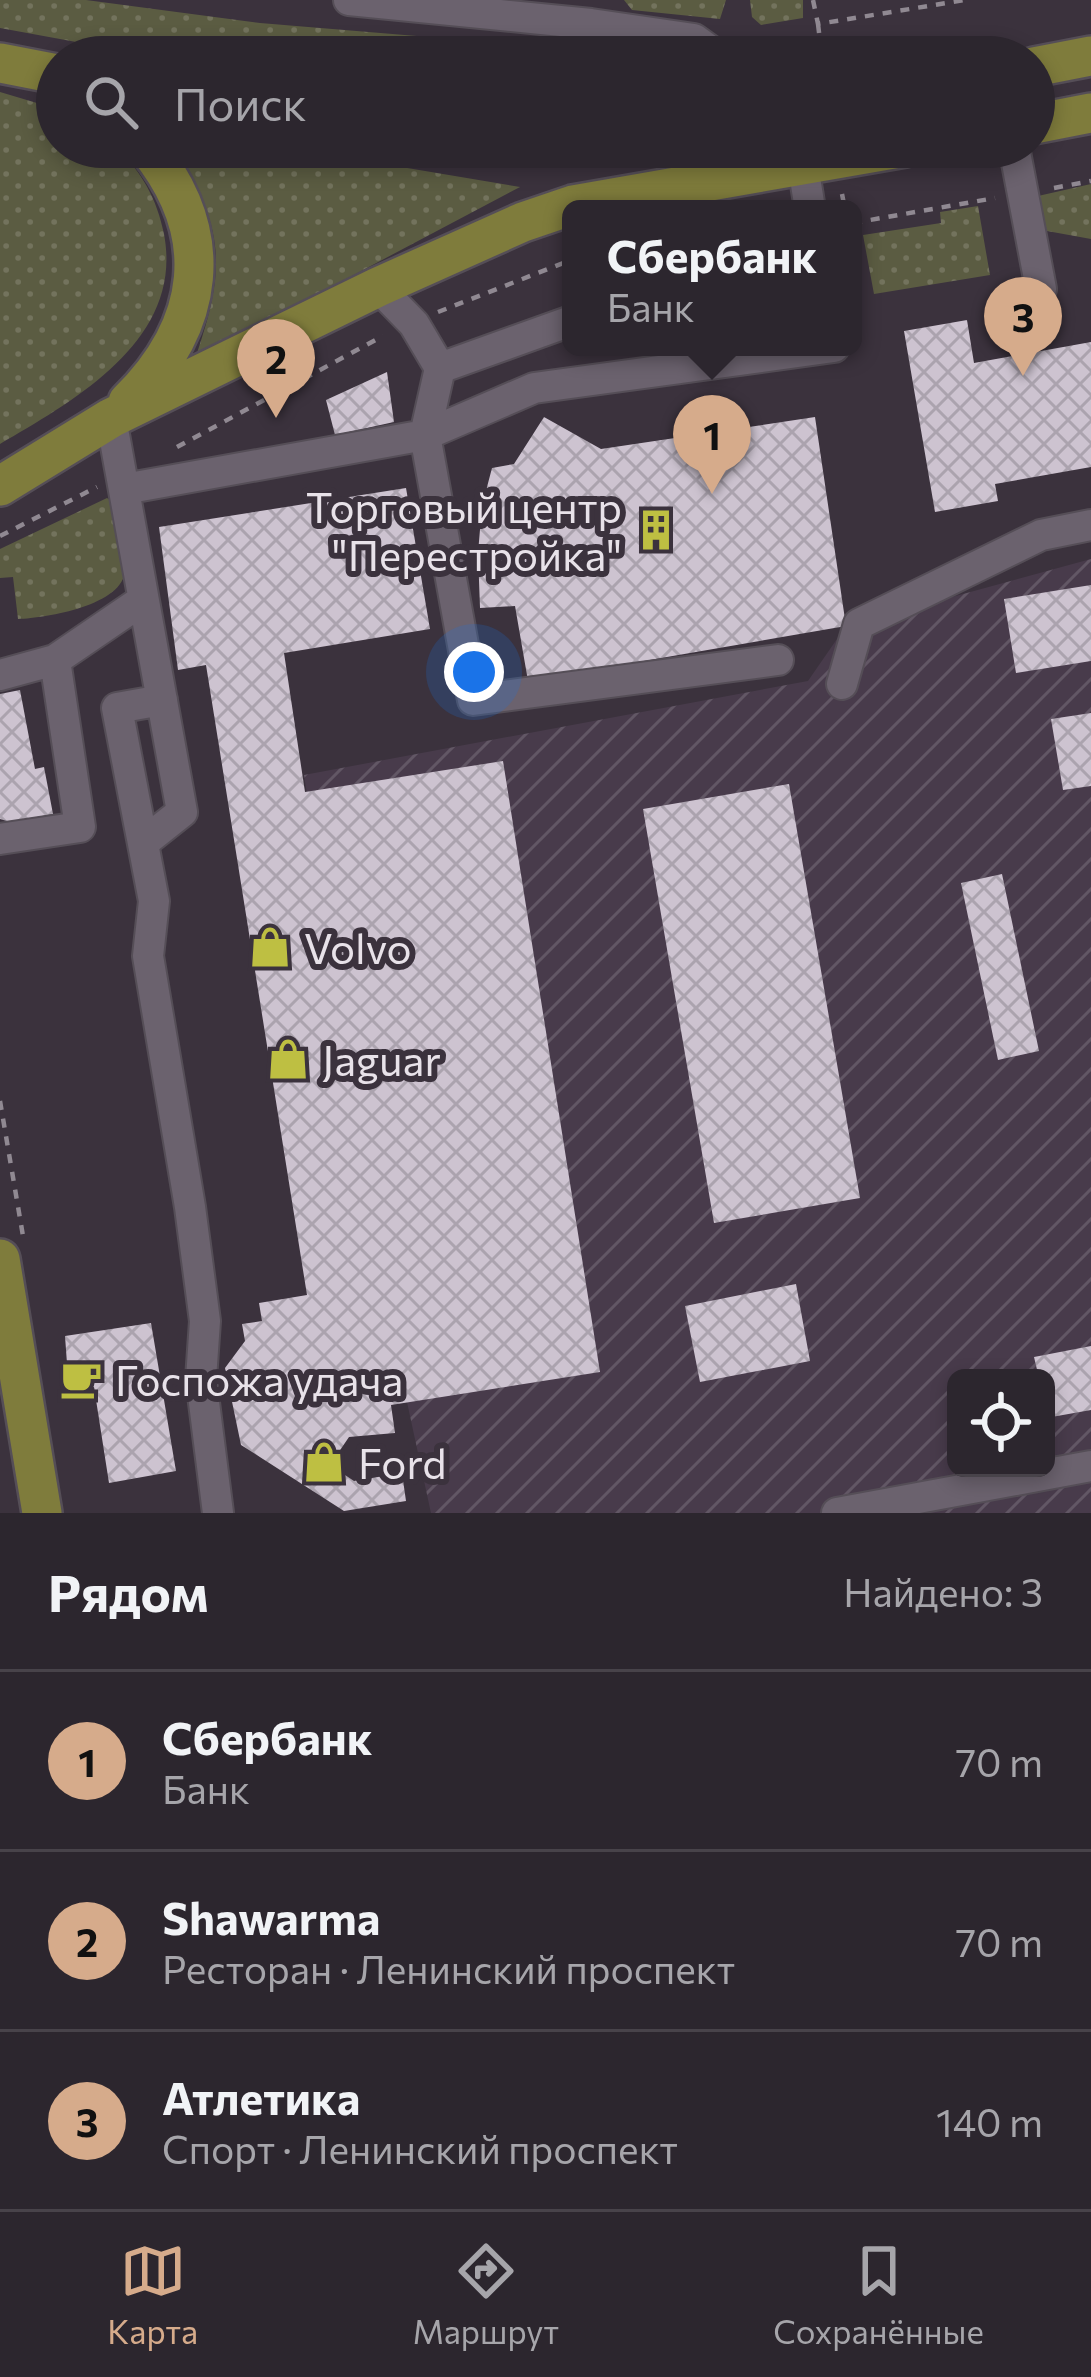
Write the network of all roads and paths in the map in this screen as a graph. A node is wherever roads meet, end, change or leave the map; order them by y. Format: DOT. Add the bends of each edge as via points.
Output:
graph roads {
  1 [pos="349,0"];
  2 [pos="813,0"];
  3 [pos="965,0"];
  4 [pos="594,12"];
  5 [pos="818,24"];
  6 [pos="683,36"];
  7 [pos="819,36"];
  8 [pos="1091,56"];
  9 [pos="0,63"];
  10 [pos="1055,63"];
  11 [pos="36,70"];
  12 [pos="1091,113"];
  13 [pos="1055,120"];
  14 [pos="163,168"];
  15 [pos="746,168"];
  16 [pos="803,168"];
  17 [pos="1018,168"];
  18 [pos="840,182"];
  19 [pos="1091,182"];
  20 [pos="1023,193"];
  21 [pos="600,200"];
  22 [pos="808,200"];
  23 [pos="843,200"];
  24 [pos="562,210"];
  25 [pos="862,221"];
  26 [pos="562,264"];
  27 [pos="378,286"];
  28 [pos="1041,289"];
  29 [pos="414,324"];
  30 [pos="562,324"];
  31 [pos="768,356"];
  32 [pos="440,368"];
  33 [pos="111,418"];
  34 [pos="425,436"];
  35 [pos="123,482"];
  36 [pos="3,487"];
  37 [pos="1091,525"];
  38 [pos="0,536"];
  39 [pos="143,600"];
  40 [pos="55,660"];
  41 [pos="778,660"];
  42 [pos="0,675"];
  43 [pos="842,684"];
  44 [pos="162,700"];
  45 [pos="0,839"];
  46 [pos="143,843"];
  47 [pos="0,1259"];
  48 [pos="1091,1466"];
  49 [pos="42,1513"];
  50 [pos="218,1513"];
  51 [pos="837,1513"];
  1 -- 4 [label="lane"];
  2 -- 5 [label="path"];
  3 -- 5 [label="path"];
  4 -- 6 [label="lane"];
  5 -- 7 [label="path"];
  8 -- 10 [label="main road"];
  9 -- 11 [label="main road"];
  12 -- 13 [label="main road"];
  14 -- 33 [label="main road" via="191,224 192,294 171,352"];
  15 -- 21 [label="main road"];
  16 -- 22 [label="lane"];
  17 -- 20 [label="lane"];
  18 -- 23 [label="path"];
  19 -- 20 [label="path"];
  20 -- 25 [label="path"];
  20 -- 28 [label="lane"];
  24 -- 27 [label="main road"];
  26 -- 29 [label="path"];
  27 -- 29 [label="lane"];
  27 -- 33 [label="main road"];
  29 -- 32 [label="lane"];
  29 -- 35 [label="path"];
  30 -- 32 [label="lane"];
  31 -- 34 [label="lane" via="534,388"];
  32 -- 34 [label="lane"];
  33 -- 35 [label="lane"];
  33 -- 36 [label="main road"];
  34 -- 35 [label="lane"];
  34 -- 41 [label="lane" via="473,700"];
  35 -- 38 [label="path"];
  35 -- 39 [label="lane"];
  37 -- 43 [label="lane" via="1041,535 859,624"];
  39 -- 40 [label="lane"];
  39 -- 44 [label="lane"];
  40 -- 42 [label="lane"];
  40 -- 45 [label="lane" via="80,827"];
  44 -- 46 [label="lane" via="182,812"];
  44 -- 46 [label="lane" via="116,709"];
  46 -- 50 [label="lane" via="154,901 148,956 205,1321 201,1378"];
  47 -- 49 [label="main road"];
  48 -- 51 [label="lane"];
}
